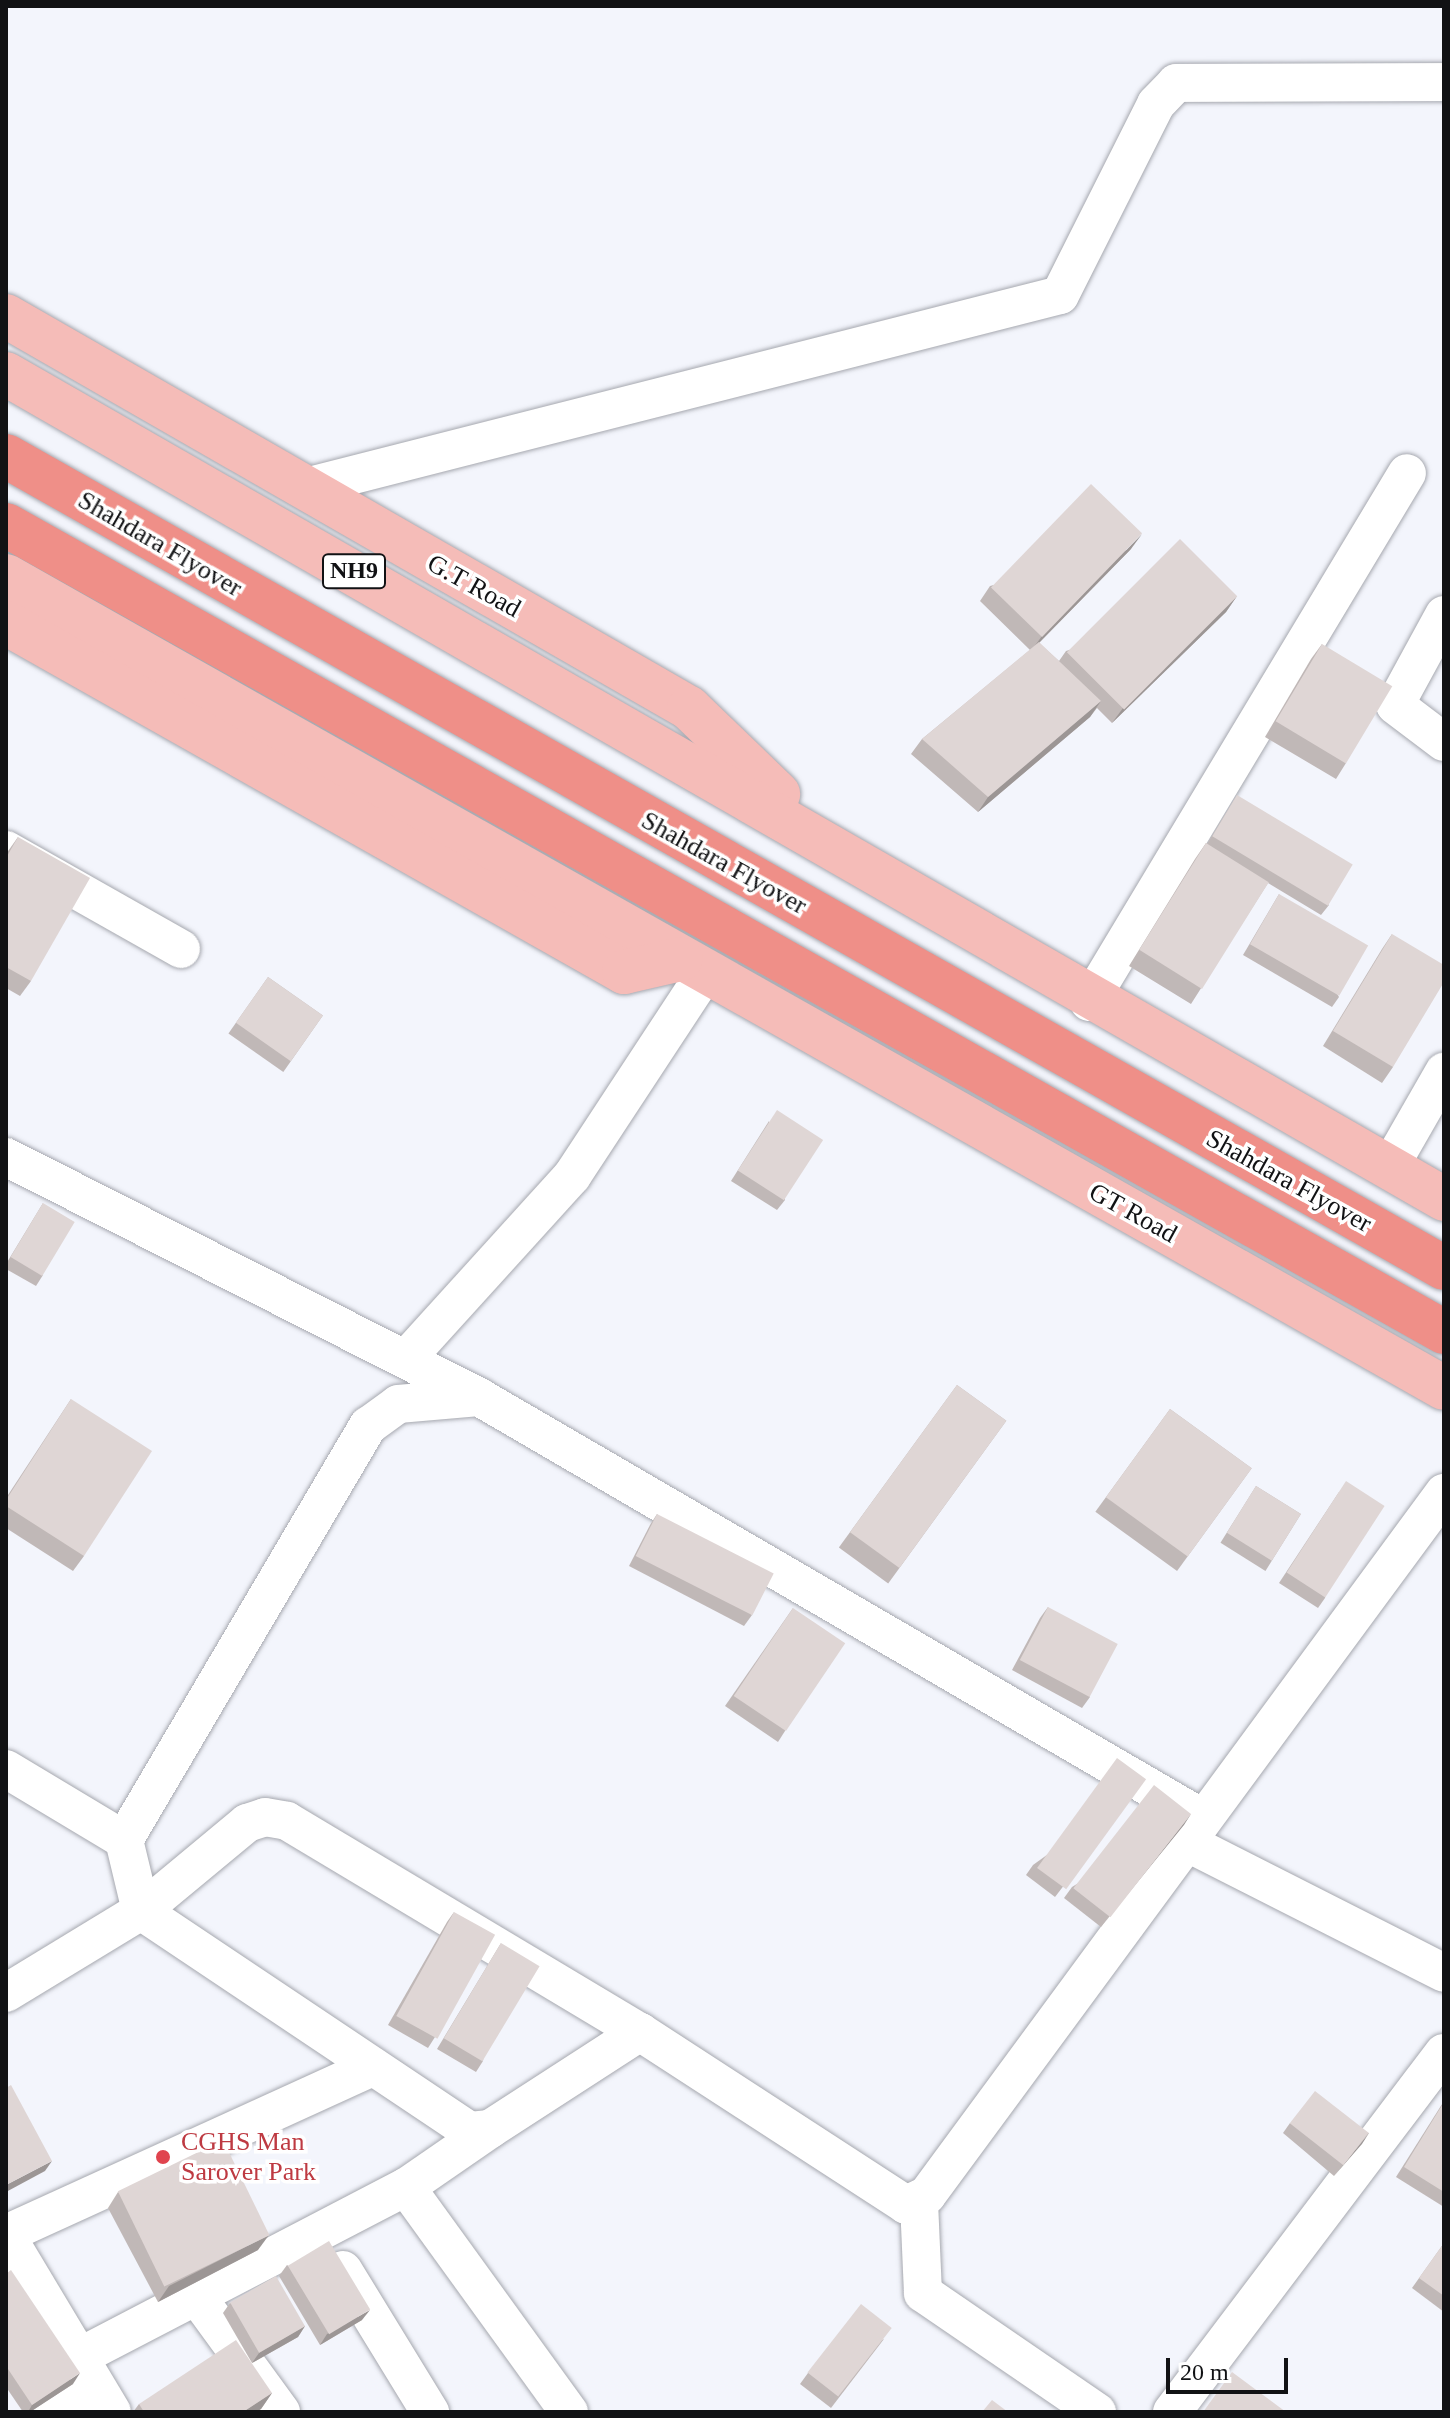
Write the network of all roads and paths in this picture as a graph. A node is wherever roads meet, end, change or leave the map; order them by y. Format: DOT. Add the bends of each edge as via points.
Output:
graph roads {
  1 [pos="1444,82"];
  2 [pos="6,316"];
  3 [pos="6,374"];
  4 [pos="6,456"];
  5 [pos="1407,473"];
  6 [pos="302,488"];
  7 [pos="6,525"];
  8 [pos="6,576"];
  9 [pos="1444,615"];
  10 [pos="6,623"];
  11 [pos="1444,742"];
  12 [pos="831,846"];
  13 [pos="6,850"];
  14 [pos="181,949"];
  15 [pos="693,966"];
  16 [pos="1089,1002"];
  17 [pos="1444,1072"];
  18 [pos="6,1157"];
  19 [pos="1389,1168"];
  20 [pos="1444,1199"];
  21 [pos="1444,1268"];
  22 [pos="1444,1332"];
  23 [pos="406,1359"];
  24 [pos="1444,1388"];
  25 [pos="479,1397"];
  26 [pos="1444,1493"];
  27 [pos="6,1769"];
  28 [pos="1196,1831"];
  29 [pos="124,1840"];
  30 [pos="141,1911"];
  31 [pos="1444,1973"];
  32 [pos="6,1993"];
  33 [pos="640,2032"];
  34 [pos="1444,2053"];
  35 [pos="373,2067"];
  36 [pos="490,2129"];
  37 [pos="406,2187"];
  38 [pos="919,2202"];
  39 [pos="322,2233"];
  40 [pos="11,2251"];
  41 [pos="198,2298"];
  42 [pos="96,2386"];
  43 [pos="47,2412"];
  44 [pos="281,2412"];
  45 [pos="430,2412"];
  46 [pos="569,2412"];
  47 [pos="1097,2412"];
  48 [pos="1172,2412"];
  1 -- 6 [label="street" via="1176,83 1156,104 1060,295"];
  2 -- 6 [label="main road, G.T Road"];
  3 -- 12 [label="main road, NH9" via="703,768"];
  4 -- 21 [label="highway, Shahdara Flyover"];
  5 -- 16 [label="street"];
  6 -- 12 [label="main road, G.T Road" via="689,708"];
  7 -- 22 [label="highway"];
  8 -- 15 [label="main road"];
  9 -- 11 [label="street" via="1395,705"];
  10 -- 15 [label="main road" via="624,972"];
  12 -- 16 [label="main road"];
  13 -- 14 [label="street"];
  15 -- 23 [label="street" via="572,1176"];
  15 -- 24 [label="main road, GT Road"];
  16 -- 19 [label="main road"];
  17 -- 19 [label="street"];
  18 -- 23 [label="street"];
  19 -- 20 [label="main road"];
  23 -- 25 [label="street"];
  25 -- 28 [label="street"];
  25 -- 29 [label="street" via="398,1404 368,1426"];
  26 -- 28 [label="street"];
  27 -- 29 [label="street"];
  28 -- 31 [label="street"];
  28 -- 38 [label="street"];
  29 -- 30 [label="street"];
  30 -- 32 [label="street"];
  30 -- 33 [label="street" via="247,1823 287,1821"];
  30 -- 35 [label="street"];
  33 -- 36 [label="street"];
  33 -- 38 [label="street" via="895,2201"];
  34 -- 48 [label="street"];
  35 -- 36 [label="street" via="462,2127"];
  35 -- 40 [label="street"];
  36 -- 37 [label="street"];
  37 -- 39 [label="street"];
  37 -- 46 [label="street"];
  38 -- 47 [label="street" via="923,2293"];
  39 -- 41 [label="street"];
  39 -- 45 [label="street"];
  40 -- 42 [label="street"];
  41 -- 42 [label="street"];
  41 -- 44 [label="street"];
  42 -- 43 [label="street"];
}
